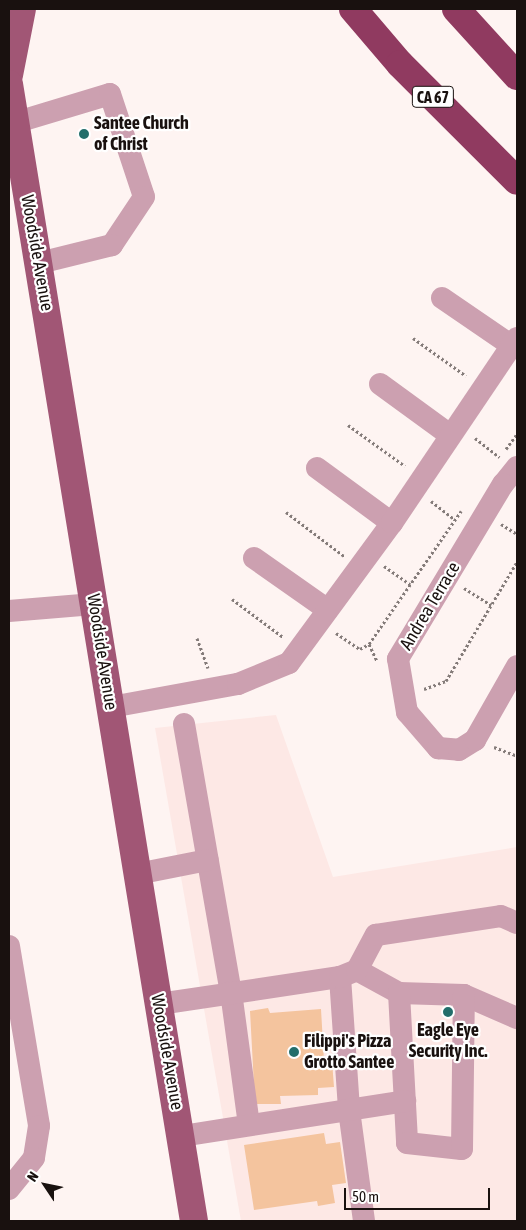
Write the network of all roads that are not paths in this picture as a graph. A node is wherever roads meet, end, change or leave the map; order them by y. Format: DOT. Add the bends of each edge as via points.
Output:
graph roads {
  1 [pos="22,9"];
  2 [pos="353,9"];
  3 [pos="456,9"];
  4 [pos="9,75"];
  5 [pos="517,76"];
  6 [pos="9,84"];
  7 [pos="14,123"];
  8 [pos="517,181"];
  9 [pos="39,263"];
  10 [pos="442,298"];
  11 [pos="514,342"];
  12 [pos="380,384"];
  13 [pos="454,429"];
  14 [pos="508,462"];
  15 [pos="316,468"];
  16 [pos="392,522"];
  17 [pos="254,558"];
  18 [pos="94,604"];
  19 [pos="9,611"];
  20 [pos="324,615"];
  21 [pos="517,666"];
  22 [pos="110,707"];
  23 [pos="184,724"];
  24 [pos="208,860"];
  25 [pos="137,874"];
  26 [pos="517,923"];
  27 [pos="9,946"];
  28 [pos="348,974"];
  29 [pos="231,992"];
  30 [pos="399,993"];
  31 [pos="464,995"];
  32 [pos="158,1004"];
  33 [pos="517,1018"];
  34 [pos="17,1037"];
  35 [pos="405,1101"];
  36 [pos="349,1110"];
  37 [pos="249,1125"];
  38 [pos="182,1136"];
  39 [pos="9,1189"];
  40 [pos="194,1221"];
  41 [pos="364,1221"];
  1 -- 4 [label="main road"];
  2 -- 8 [label="highway, CA 67" via="400,64"];
  3 -- 5 [label="highway"];
  6 -- 7 [label="main road, Woodside Avenue"];
  7 -- 9 [label="main road, Woodside Avenue"];
  7 -- 9 [label="street" via="110,94 144,197 112,245"];
  9 -- 18 [label="main road, Woodside Avenue"];
  10 -- 11 [label="street"];
  11 -- 13 [label="street"];
  12 -- 13 [label="street"];
  13 -- 16 [label="street" via="412,479"];
  14 -- 21 [label="street, Andrea Terrace" via="502,484 398,659 406,712 438,748 459,750 475,740"];
  15 -- 16 [label="street"];
  16 -- 20 [label="street" via="358,556"];
  17 -- 20 [label="street"];
  18 -- 19 [label="street"];
  18 -- 22 [label="main road, Woodside Avenue"];
  20 -- 22 [label="street" via="289,663 238,684"];
  22 -- 25 [label="main road, Woodside Avenue"];
  23 -- 24 [label="street"];
  24 -- 25 [label="street"];
  24 -- 29 [label="street"];
  25 -- 32 [label="main road, Woodside Avenue"];
  26 -- 28 [label="street" via="501,916 376,935"];
  27 -- 34 [label="street"];
  28 -- 29 [label="street"];
  28 -- 30 [label="street"];
  28 -- 36 [label="street"];
  29 -- 32 [label="street"];
  29 -- 37 [label="street"];
  30 -- 31 [label="street"];
  30 -- 35 [label="street"];
  31 -- 33 [label="street"];
  31 -- 35 [label="street" via="462,1149 407,1143"];
  32 -- 38 [label="main road, Woodside Avenue"];
  34 -- 39 [label="street" via="39,1126 34,1158"];
  35 -- 36 [label="street"];
  36 -- 37 [label="street"];
  36 -- 41 [label="street"];
  37 -- 38 [label="street"];
  38 -- 40 [label="main road, Woodside Avenue"];
}
